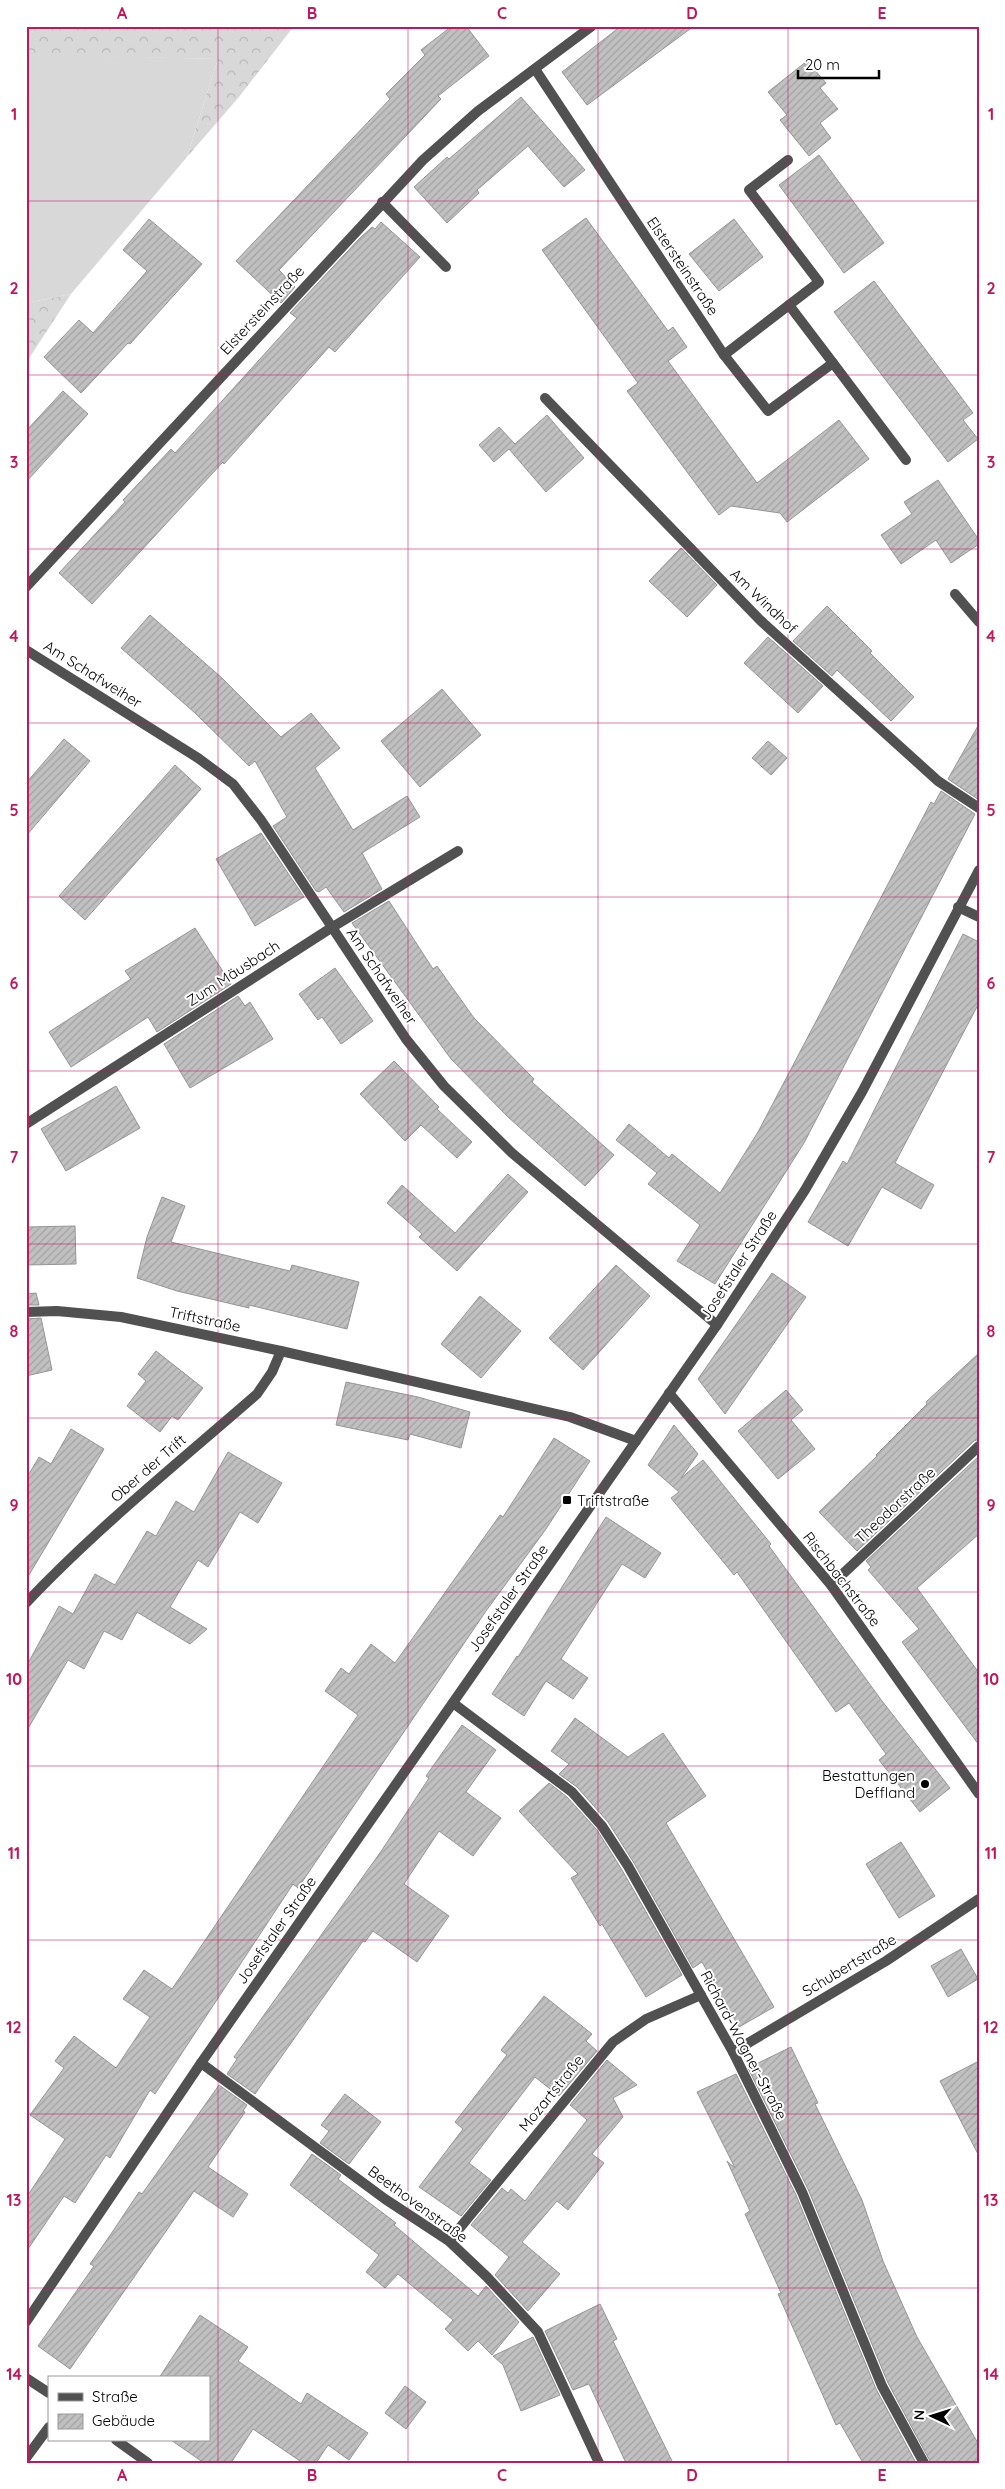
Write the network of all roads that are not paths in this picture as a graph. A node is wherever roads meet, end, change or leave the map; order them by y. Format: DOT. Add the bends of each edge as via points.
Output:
graph roads {
  1 [pos="592,26"];
  2 [pos="535,69"];
  3 [pos="788,160"];
  4 [pos="382,202"];
  5 [pos="446,267"];
  6 [pos="789,305"];
  7 [pos="724,355"];
  8 [pos="833,363"];
  9 [pos="545,398"];
  10 [pos="906,460"];
  11 [pos="26,587"];
  12 [pos="955,594"];
  13 [pos="979,622"];
  14 [pos="26,650"];
  15 [pos="979,808"];
  16 [pos="458,851"];
  17 [pos="979,870"];
  18 [pos="958,907"];
  19 [pos="979,918"];
  20 [pos="331,928"];
  21 [pos="26,1124"];
  22 [pos="26,1312"];
  23 [pos="717,1325"];
  24 [pos="281,1351"];
  25 [pos="669,1393"];
  26 [pos="636,1441"];
  27 [pos="979,1446"];
  28 [pos="831,1586"];
  29 [pos="26,1603"];
  30 [pos="453,1703"];
  31 [pos="979,1794"];
  32 [pos="979,1898"];
  33 [pos="701,1995"];
  34 [pos="733,2052"];
  35 [pos="201,2063"];
  36 [pos="449,2241"];
  37 [pos="26,2322"];
  38 [pos="26,2378"];
  39 [pos="48,2392"];
  40 [pos="48,2428"];
  41 [pos="119,2442"];
  42 [pos="26,2458"];
  43 [pos="148,2463"];
  44 [pos="599,2463"];
  45 [pos="924,2463"];
  1 -- 2 [label="street, Elstersteinstraße"];
  2 -- 4 [label="street, Elstersteinstraße" via="448,136"];
  2 -- 7 [label="street, Elstersteinstraße"];
  3 -- 6 [label="street" via="749,190 819,282"];
  4 -- 5 [label="street"];
  4 -- 11 [label="street, Elstersteinstraße"];
  6 -- 7 [label="street"];
  6 -- 8 [label="street"];
  7 -- 8 [label="street, Elstersteinstraße" via="768,411"];
  8 -- 10 [label="street"];
  9 -- 15 [label="street, Am Windhof" via="761,621 938,781"];
  12 -- 13 [label="street"];
  14 -- 20 [label="street, Am Schafweiher" via="198,758 233,784 261,820"];
  16 -- 20 [label="street, Zum Mäusbach"];
  17 -- 18 [label="street, Josefstaler Straße"];
  18 -- 19 [label="street"];
  18 -- 23 [label="street, Josefstaler Straße" via="862,1092 805,1190"];
  20 -- 21 [label="street, Zum Mäusbach"];
  20 -- 23 [label="street, Am Schafweiher" via="406,1039 444,1086 512,1153"];
  22 -- 24 [label="street, Triftstraße" via="57,1311 121,1317"];
  23 -- 25 [label="street, Josefstaler Straße"];
  24 -- 26 [label="street, Triftstraße" via="570,1417"];
  24 -- 29 [label="street, Ober der Trift" via="257,1394 123,1510"];
  25 -- 26 [label="street, Josefstaler Straße"];
  25 -- 28 [label="street, Rischbachstraße"];
  26 -- 30 [label="street, Josefstaler Straße"];
  27 -- 28 [label="street, Theodorstraße"];
  28 -- 31 [label="street, Rischbachstraße"];
  30 -- 33 [label="street, Richard-Wagner-Straße" via="572,1792 602,1826 658,1916"];
  30 -- 35 [label="street, Josefstaler Straße"];
  32 -- 34 [label="street, Schubertstraße" via="886,1961"];
  33 -- 34 [label="street, Richard-Wagner-Straße"];
  33 -- 36 [label="street, Mozartstraße" via="646,2019 612,2042"];
  34 -- 45 [label="street, Richard-Wagner-Straße" via="802,2192 882,2386"];
  35 -- 36 [label="street, Beethovenstraße" via="385,2199"];
  35 -- 37 [label="street, Josefstaler Straße"];
  36 -- 44 [label="street, Beethovenstraße" via="538,2332"];
  38 -- 39 [label="street"];
  40 -- 42 [label="street"];
  41 -- 43 [label="street"];
}
